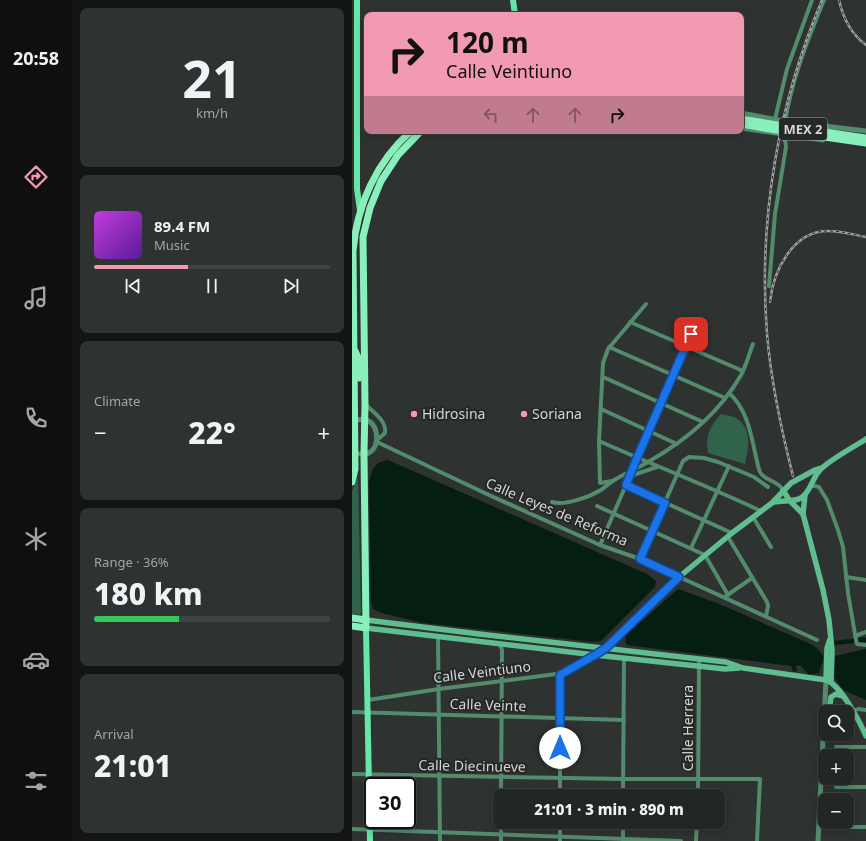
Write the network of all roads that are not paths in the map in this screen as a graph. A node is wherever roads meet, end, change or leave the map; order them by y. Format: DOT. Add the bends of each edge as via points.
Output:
graph roads {
  1 [pos="357,0"];
  2 [pos="513,0"];
  3 [pos="812,0"];
  4 [pos="824,0"];
  5 [pos="515,12"];
  6 [pos="354,102"];
  7 [pos="744,114"];
  8 [pos="758,116"];
  9 [pos="775,119"];
  10 [pos="744,120"];
  11 [pos="785,121"];
  12 [pos="803,123"];
  13 [pos="744,125"];
  14 [pos="744,129"];
  15 [pos="750,130"];
  16 [pos="866,132"];
  17 [pos="408,134"];
  18 [pos="418,134"];
  19 [pos="783,135"];
  20 [pos="801,137"];
  21 [pos="866,138"];
  22 [pos="866,143"];
  23 [pos="866,146"];
  24 [pos="360,211"];
  25 [pos="769,286"];
  26 [pos="646,304"];
  27 [pos="354,310"];
  28 [pos="364,310"];
  29 [pos="630,322"];
  30 [pos="696,323"];
  31 [pos="753,344"];
  32 [pos="686,346"];
  33 [pos="609,347"];
  34 [pos="354,349"];
  35 [pos="743,371"];
  36 [pos="673,374"];
  37 [pos="603,377"];
  38 [pos="728,393"];
  39 [pos="725,398"];
  40 [pos="365,402"];
  41 [pos="661,403"];
  42 [pos="601,410"];
  43 [pos="365,420"];
  44 [pos="354,422"];
  45 [pos="703,422"];
  46 [pos="649,431"];
  47 [pos="866,439"];
  48 [pos="377,441"];
  49 [pos="599,441"];
  50 [pos="677,444"];
  51 [pos="354,453"];
  52 [pos="364,454"];
  53 [pos="637,458"];
  54 [pos="647,463"];
  55 [pos="657,467"];
  56 [pos="728,467"];
  57 [pos="821,468"];
  58 [pos="633,470"];
  59 [pos="760,473"];
  60 [pos="678,474"];
  61 [pos="630,476"];
  62 [pos="754,476"];
  63 [pos="801,478"];
  64 [pos="353,480"];
  65 [pos="612,481"];
  66 [pos="626,485"];
  67 [pos="810,485"];
  68 [pos="768,487"];
  69 [pos="783,490"];
  70 [pos="718,491"];
  71 [pos="805,494"];
  72 [pos="789,500"];
  73 [pos="552,502"];
  74 [pos="774,502"];
  75 [pos="665,503"];
  76 [pos="597,506"];
  77 [pos="761,511"];
  78 [pos="614,514"];
  79 [pos="803,514"];
  80 [pos="753,517"];
  81 [pos="705,520"];
  82 [pos="653,531"];
  83 [pos="730,535"];
  84 [pos="600,545"];
  85 [pos="771,547"];
  86 [pos="691,548"];
  87 [pos="705,555"];
  88 [pos="640,559"];
  89 [pos="679,577"];
  90 [pos="846,577"];
  91 [pos="752,578"];
  92 [pos="866,580"];
  93 [pos="728,595"];
  94 [pos="723,598"];
  95 [pos="766,616"];
  96 [pos="352,618"];
  97 [pos="366,620"];
  98 [pos="352,626"];
  99 [pos="366,628"];
  100 [pos="866,632"];
  101 [pos="438,636"];
  102 [pos="855,636"];
  103 [pos="614,640"];
  104 [pos="817,640"];
  105 [pos="500,644"];
  106 [pos="866,646"];
  107 [pos="606,648"];
  108 [pos="619,649"];
  109 [pos="595,655"];
  110 [pos="624,658"];
  111 [pos="699,660"];
  112 [pos="699,666"];
  113 [pos="743,668"];
  114 [pos="560,675"];
  115 [pos="502,681"];
  116 [pos="828,681"];
  117 [pos="439,689"];
  118 [pos="843,696"];
  119 [pos="368,700"];
  120 [pos="826,705"];
  121 [pos="830,705"];
  122 [pos="849,705"];
  123 [pos="866,710"];
  124 [pos="854,711"];
  125 [pos="352,712"];
  126 [pos="368,713"];
  127 [pos="854,713"];
  128 [pos="439,714"];
  129 [pos="502,717"];
  130 [pos="561,718"];
  131 [pos="624,720"];
  132 [pos="866,736"];
  133 [pos="823,741"];
  134 [pos="836,747"];
  135 [pos="866,747"];
  136 [pos="352,774"];
  137 [pos="369,774"];
  138 [pos="440,776"];
  139 [pos="501,777"];
  140 [pos="560,779"];
  141 [pos="698,779"];
  142 [pos="623,780"];
  143 [pos="836,787"];
  144 [pos="866,787"];
  145 [pos="501,789"];
  146 [pos="560,789"];
  147 [pos="623,789"];
  148 [pos="698,789"];
  149 [pos="854,827"];
  150 [pos="866,827"];
  151 [pos="352,829"];
  152 [pos="501,829"];
  153 [pos="623,829"];
  154 [pos="697,829"];
  155 [pos="370,830"];
  156 [pos="440,832"];
  157 [pos="501,835"];
  158 [pos="560,839"];
  159 [pos="623,840"];
  160 [pos="370,841"];
  161 [pos="440,841"];
  162 [pos="501,841"];
  163 [pos="681,841"];
  164 [pos="696,841"];
  165 [pos="757,841"];
  166 [pos="818,841"];
  1 -- 6 [label="main road"];
  2 -- 5 [label="main road"];
  3 -- 9 [label="street" via="788,68"];
  4 -- 11 [label="street" via="803,56"];
  6 -- 24 [label="main road"];
  7 -- 8 [label="street"];
  8 -- 9 [label="street"];
  8 -- 15 [label="street" via="761,119 759,128"];
  9 -- 11 [label="street"];
  10 -- 21 [label="highway, MEX 2, bridge"];
  11 -- 12 [label="street"];
  11 -- 19 [label="street"];
  12 -- 16 [label="street"];
  12 -- 20 [label="street" via="796,124 793,128 794,135"];
  13 -- 22 [label="highway, MEX 2, bridge"];
  14 -- 15 [label="street"];
  15 -- 19 [label="street"];
  17 -- 24 [label="highway" via="380,168"];
  18 -- 28 [label="highway" via="391,164 370,208 364,237"];
  19 -- 20 [label="street"];
  19 -- 25 [label="street" via="786,147 775,214"];
  20 -- 23 [label="street"];
  24 -- 27 [label="highway" via="353,251"];
  26 -- 29 [label="street"];
  27 -- 28 [label="highway"];
  27 -- 34 [label="highway"];
  28 -- 40 [label="highway"];
  29 -- 32 [label="street"];
  29 -- 33 [label="street"];
  30 -- 32 [label="street"];
  31 -- 35 [label="street"];
  32 -- 35 [label="street"];
  32 -- 36 [label="street"];
  33 -- 36 [label="street"];
  33 -- 37 [label="street" via="603,363"];
  34 -- 40 [label="highway" via="359,360 359,396"];
  34 -- 44 [label="highway"];
  35 -- 38 [label="street"];
  36 -- 39 [label="street"];
  36 -- 41 [label="street"];
  37 -- 41 [label="street"];
  37 -- 42 [label="street"];
  38 -- 39 [label="street"];
  38 -- 59 [label="street" via="736,400 748,424"];
  39 -- 45 [label="street"];
  40 -- 43 [label="highway"];
  40 -- 48 [label="street" via="386,427 385,433"];
  41 -- 45 [label="street"];
  41 -- 46 [label="street"];
  42 -- 46 [label="street"];
  42 -- 49 [label="street"];
  43 -- 44 [label="street"];
  43 -- 48 [label="street" via="376,428"];
  43 -- 52 [label="highway"];
  44 -- 51 [label="highway"];
  45 -- 50 [label="street"];
  46 -- 50 [label="street"];
  46 -- 53 [label="street"];
  47 -- 57 [label="main road"];
  48 -- 52 [label="street" via="371,451"];
  48 -- 84 [label="street, Calle Leyes de Reforma"];
  49 -- 53 [label="street"];
  49 -- 65 [label="street" via="600,483"];
  50 -- 54 [label="street"];
  51 -- 52 [label="street"];
  51 -- 64 [label="highway"];
  52 -- 97 [label="highway"];
  53 -- 54 [label="street"];
  53 -- 58 [label="street"];
  54 -- 55 [label="street"];
  54 -- 58 [label="street"];
  55 -- 60 [label="street"];
  55 -- 61 [label="street"];
  56 -- 60 [label="street" via="704,458 689,457 683,461"];
  56 -- 62 [label="street"];
  56 -- 70 [label="street"];
  57 -- 63 [label="main road"];
  57 -- 67 [label="main road"];
  58 -- 61 [label="street"];
  58 -- 65 [label="street"];
  59 -- 62 [label="street"];
  59 -- 69 [label="street" via="779,484"];
  60 -- 70 [label="street"];
  60 -- 75 [label="street"];
  61 -- 66 [label="street"];
  62 -- 68 [label="street"];
  63 -- 67 [label="main road"];
  63 -- 69 [label="main road"];
  65 -- 73 [label="street" via="580,500 557,504"];
  66 -- 75 [label="street"];
  66 -- 78 [label="street"];
  67 -- 71 [label="main road"];
  67 -- 90 [label="street" via="819,487 827,500 843,547"];
  69 -- 72 [label="main road"];
  69 -- 74 [label="main road"];
  70 -- 77 [label="street"];
  70 -- 81 [label="street"];
  71 -- 72 [label="main road" via="796,500"];
  71 -- 79 [label="main road"];
  72 -- 74 [label="main road"];
  72 -- 79 [label="main road"];
  74 -- 77 [label="main road"];
  75 -- 81 [label="street"];
  75 -- 82 [label="street"];
  76 -- 78 [label="street"];
  77 -- 80 [label="main road"];
  78 -- 82 [label="street"];
  78 -- 84 [label="street"];
  79 -- 116 [label="main road" via="824,590 829,620 832,650"];
  80 -- 83 [label="main road"];
  80 -- 85 [label="street"];
  81 -- 83 [label="street"];
  81 -- 86 [label="street"];
  82 -- 86 [label="street"];
  82 -- 88 [label="street"];
  83 -- 87 [label="main road"];
  83 -- 91 [label="street"];
  84 -- 88 [label="street, Calle Leyes de Reforma"];
  86 -- 87 [label="street"];
  87 -- 89 [label="main road"];
  87 -- 93 [label="street"];
  88 -- 89 [label="street, Calle Leyes de Reforma"];
  89 -- 94 [label="street, Calle Leyes de Reforma"];
  89 -- 103 [label="main road"];
  90 -- 92 [label="street"];
  90 -- 102 [label="street"];
  91 -- 93 [label="street"];
  91 -- 95 [label="street" via="768,606"];
  93 -- 94 [label="street"];
  94 -- 95 [label="street, Calle Leyes de Reforma"];
  95 -- 104 [label="street, Calle Leyes de Reforma"];
  96 -- 97 [label="highway"];
  97 -- 99 [label="highway"];
  97 -- 107 [label="main road"];
  98 -- 99 [label="highway"];
  99 -- 101 [label="main road"];
  99 -- 119 [label="main road"];
  100 -- 102 [label="street"];
  101 -- 105 [label="main road"];
  101 -- 117 [label="street"];
  102 -- 106 [label="street" via="858,644"];
  103 -- 107 [label="main road"];
  103 -- 108 [label="main road" via="615,646"];
  105 -- 109 [label="main road"];
  105 -- 115 [label="street"];
  107 -- 108 [label="main road"];
  107 -- 109 [label="main road"];
  108 -- 111 [label="main road"];
  109 -- 110 [label="main road"];
  109 -- 114 [label="street, Calle Veintiuno"];
  110 -- 112 [label="main road"];
  110 -- 131 [label="street"];
  111 -- 112 [label="street, Calle Herrera"];
  111 -- 113 [label="main road" via="726,662"];
  112 -- 113 [label="main road"];
  112 -- 141 [label="street, Calle Herrera"];
  113 -- 116 [label="main road"];
  114 -- 115 [label="street, Calle Veintiuno"];
  114 -- 130 [label="street"];
  115 -- 117 [label="street, Calle Veintiuno"];
  115 -- 129 [label="street"];
  116 -- 118 [label="main road"];
  116 -- 120 [label="street"];
  117 -- 119 [label="street, Calle Veintiuno"];
  117 -- 128 [label="street"];
  118 -- 121 [label="main road" via="833,695"];
  118 -- 122 [label="main road"];
  119 -- 126 [label="main road"];
  123 -- 124 [label="street"];
  125 -- 126 [label="street, Calle Veinte"];
  126 -- 128 [label="street, Calle Veinte"];
  126 -- 137 [label="main road"];
  127 -- 132 [label="main road"];
  128 -- 129 [label="street, Calle Veinte"];
  128 -- 138 [label="street"];
  129 -- 130 [label="street, Calle Veinte"];
  129 -- 139 [label="street"];
  130 -- 131 [label="street, Calle Veinte"];
  130 -- 140 [label="street"];
  131 -- 142 [label="street"];
  133 -- 166 [label="street"];
  134 -- 135 [label="street"];
  136 -- 137 [label="street, Calle Diecinueve"];
  137 -- 138 [label="street, Calle Diecinueve"];
  137 -- 155 [label="main road"];
  138 -- 139 [label="street, Calle Diecinueve"];
  138 -- 156 [label="street"];
  139 -- 140 [label="street, Calle Diecinueve"];
  139 -- 145 [label="street"];
  140 -- 142 [label="street, Calle Diecinueve"];
  140 -- 146 [label="street"];
  141 -- 142 [label="street, Calle Diecinueve"];
  141 -- 148 [label="street, Calle Herrera"];
  141 -- 165 [label="street, Calle Diecinueve" via="760,780"];
  142 -- 147 [label="street"];
  143 -- 144 [label="street"];
  149 -- 150 [label="street"];
  151 -- 155 [label="street"];
  152 -- 157 [label="street"];
  153 -- 159 [label="street"];
  154 -- 164 [label="street"];
  155 -- 156 [label="street"];
  155 -- 160 [label="main road"];
  156 -- 157 [label="street"];
  156 -- 161 [label="street"];
  157 -- 158 [label="street"];
  157 -- 162 [label="street"];
  158 -- 159 [label="street"];
  159 -- 163 [label="street"];
}
